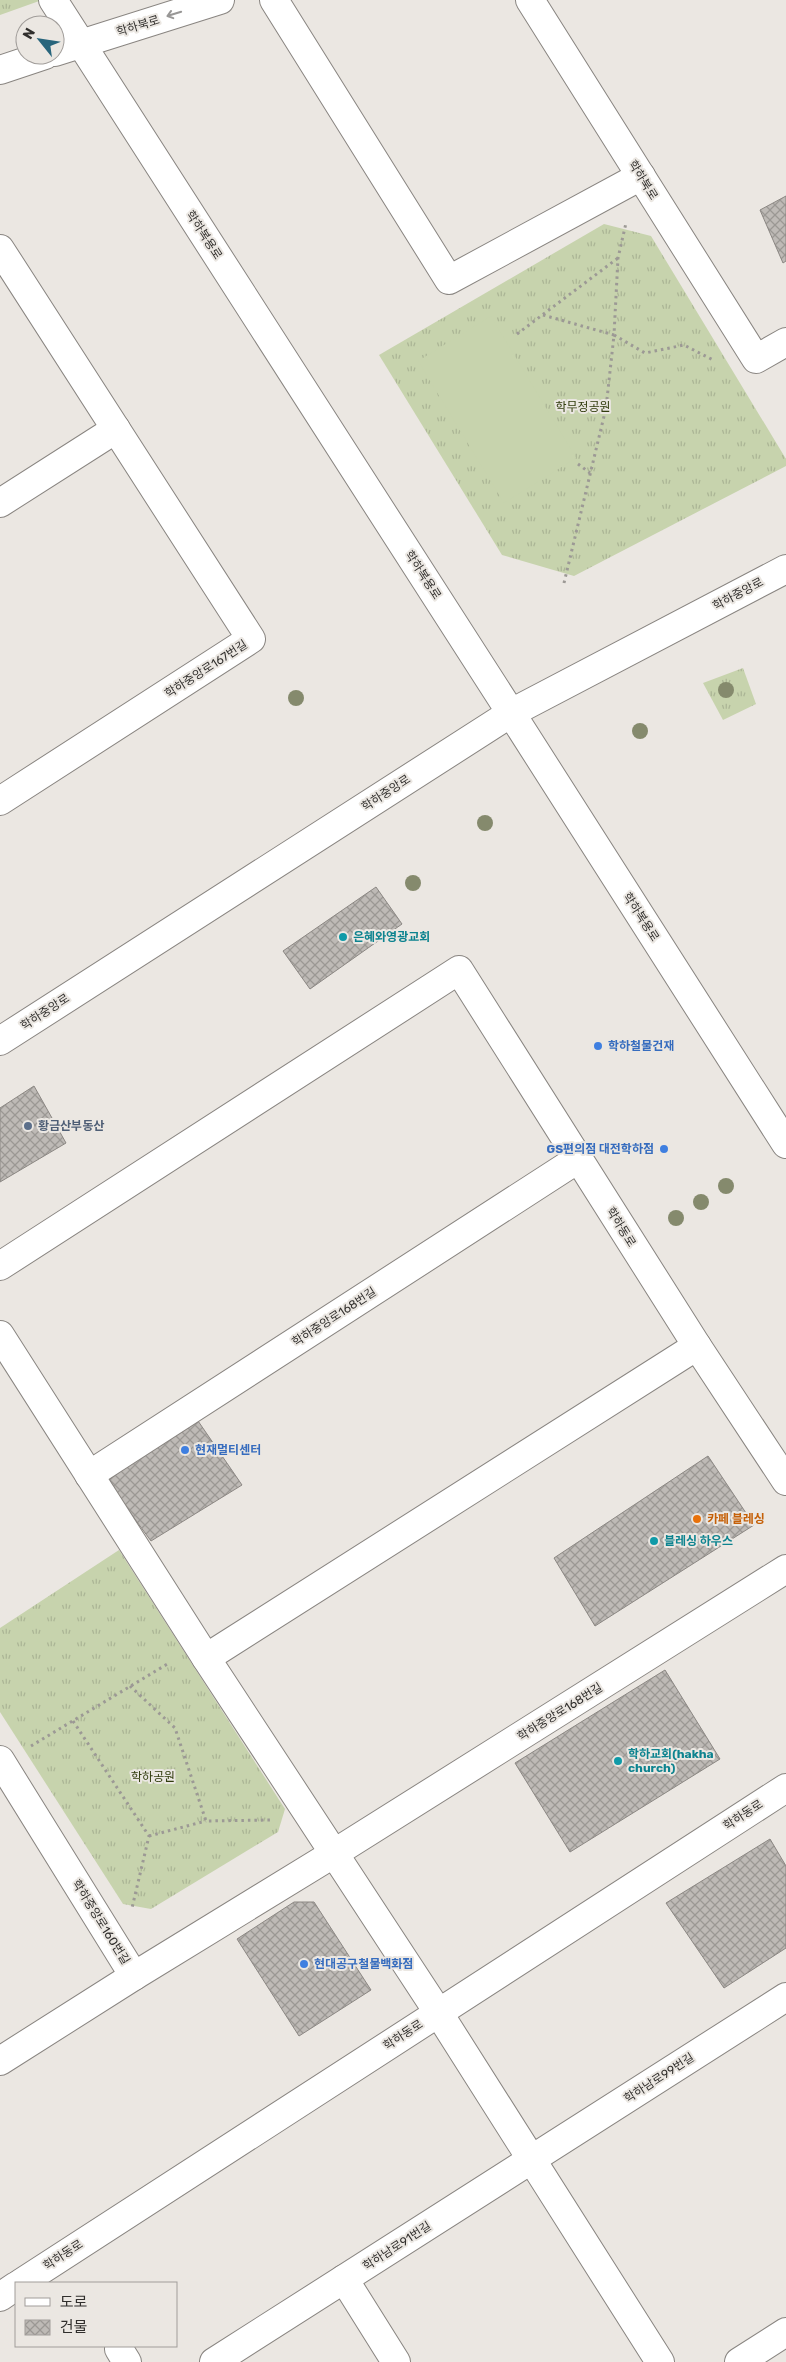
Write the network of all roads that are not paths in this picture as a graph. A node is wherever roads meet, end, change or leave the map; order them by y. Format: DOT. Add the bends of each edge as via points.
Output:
graph roads {
  1 [pos="220,0"];
  2 [pos="274,0"];
  3 [pos="530,0"];
  4 [pos="56,4"];
  5 [pos="81,43"];
  6 [pos="65,49"];
  7 [pos="15,65"];
  8 [pos="0,70"];
  9 [pos="641,176"];
  10 [pos="0,249"];
  11 [pos="786,342"];
  12 [pos="116,429"];
  13 [pos="0,503"];
  14 [pos="786,569"];
  15 [pos="511,713"];
  16 [pos="0,801"];
  17 [pos="0,1041"];
  18 [pos="786,1144"];
  19 [pos="578,1159"];
  20 [pos="0,1266"];
  21 [pos="0,1335"];
  22 [pos="697,1346"];
  23 [pos="89,1475"];
  24 [pos="786,1482"];
  25 [pos="786,1569"];
  26 [pos="206,1658"];
  27 [pos="12,1755"];
  28 [pos="786,1788"];
  29 [pos="333,1854"];
  30 [pos="134,1976"];
  31 [pos="786,1997"];
  32 [pos="438,2012"];
  33 [pos="0,2061"];
  34 [pos="532,2160"];
  35 [pos="344,2280"];
  36 [pos="23,2282"];
  37 [pos="15,2287"];
  38 [pos="0,2297"];
  39 [pos="786,2332"];
  40 [pos="214,2362"];
  41 [pos="396,2362"];
  42 [pos="660,2362"];
  43 [pos="739,2362"];
  1 -- 5 [label="street, 학하북로, one-way"];
  2 -- 9 [label="street" via="449,280"];
  3 -- 9 [label="street, 학하북로"];
  4 -- 5 [label="street, 학하복용로"];
  5 -- 6 [label="street, 학하북로"];
  5 -- 15 [label="street, 학하복용로"];
  7 -- 8 [label="street"];
  9 -- 11 [label="street, 학하북로" via="756,359"];
  10 -- 12 [label="street, 학하중앙로167번길"];
  12 -- 13 [label="street"];
  12 -- 16 [label="street, 학하중앙로167번길" via="252,639"];
  14 -- 15 [label="street, 학하중앙로"];
  15 -- 17 [label="street, 학하중앙로"];
  15 -- 18 [label="street, 학하복용로"];
  19 -- 20 [label="street, 학하동로" via="459,970"];
  19 -- 22 [label="street, 학하동로"];
  19 -- 23 [label="street, 학하중앙로168번길"];
  21 -- 23 [label="street"];
  22 -- 24 [label="street, 학하동로"];
  22 -- 26 [label="street"];
  23 -- 26 [label="street"];
  25 -- 29 [label="street, 학하중앙로168번길"];
  26 -- 29 [label="street"];
  27 -- 30 [label="street, 학하중앙로160번길"];
  28 -- 32 [label="street, 학하동로"];
  29 -- 30 [label="street, 학하중앙로168번길"];
  29 -- 32 [label="street"];
  30 -- 33 [label="street, 학하중앙로160번길"];
  31 -- 34 [label="street, 학하남로99번길"];
  32 -- 34 [label="street"];
  32 -- 36 [label="street, 학하동로"];
  34 -- 35 [label="street, 학하남로91번길"];
  34 -- 42 [label="street"];
  35 -- 40 [label="street, 학하남로91번길"];
  35 -- 41 [label="street"];
  37 -- 38 [label="street"];
  39 -- 43 [label="street"];
}
